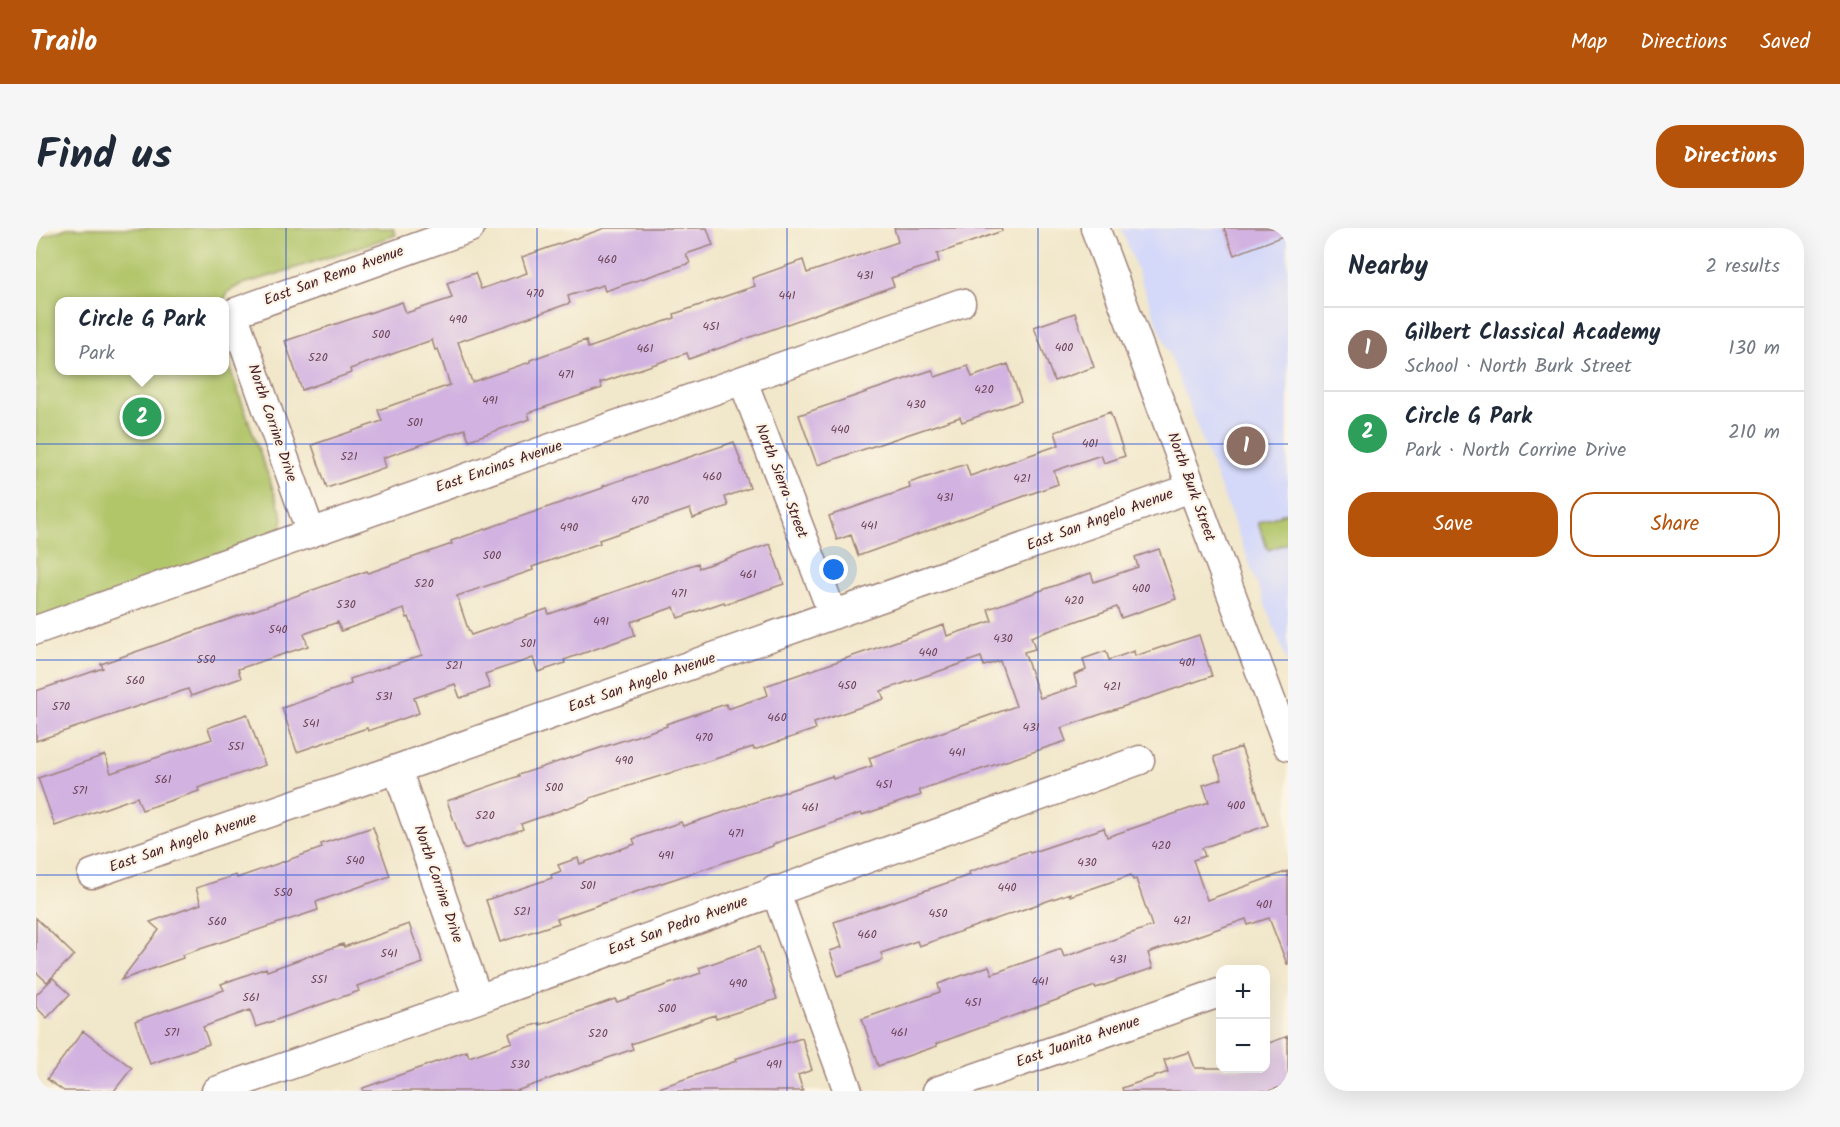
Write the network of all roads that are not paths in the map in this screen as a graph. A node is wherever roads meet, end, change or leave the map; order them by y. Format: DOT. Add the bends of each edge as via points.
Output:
graph roads {
  1 [pos="470,228"];
  2 [pos="1095,228"];
  3 [pos="961,303"];
  4 [pos="233,313"];
  5 [pos="743,381"];
  6 [pos="1191,488"];
  7 [pos="311,533"];
  8 [pos="833,615"];
  9 [pos="36,630"];
  10 [pos="1288,746"];
  11 [pos="1140,760"];
  12 [pos="397,770"];
  13 [pos="92,874"];
  14 [pos="775,890"];
  15 [pos="1216,994"];
  16 [pos="478,999"];
  17 [pos="216,1091"];
  18 [pos="848,1091"];
  19 [pos="937,1091"];
  1 -- 4 [label="street, East San Remo Avenue"];
  2 -- 6 [label="street, North Burk Street"];
  3 -- 5 [label="street, East Encinas Avenue"];
  4 -- 7 [label="street, North Corrine Drive"];
  5 -- 7 [label="street, East Encinas Avenue"];
  5 -- 8 [label="street, North Sierra Street"];
  6 -- 8 [label="street, East San Angelo Avenue"];
  6 -- 10 [label="street, North Burk Street"];
  7 -- 9 [label="street, East Encinas Avenue"];
  8 -- 12 [label="street, East San Angelo Avenue"];
  11 -- 14 [label="street, East San Pedro Avenue"];
  12 -- 13 [label="street, East San Angelo Avenue"];
  12 -- 16 [label="street, North Corrine Drive"];
  14 -- 16 [label="street, East San Pedro Avenue"];
  14 -- 18 [label="street"];
  15 -- 19 [label="street, East Juanita Avenue"];
  16 -- 17 [label="street, East San Pedro Avenue"];
}
